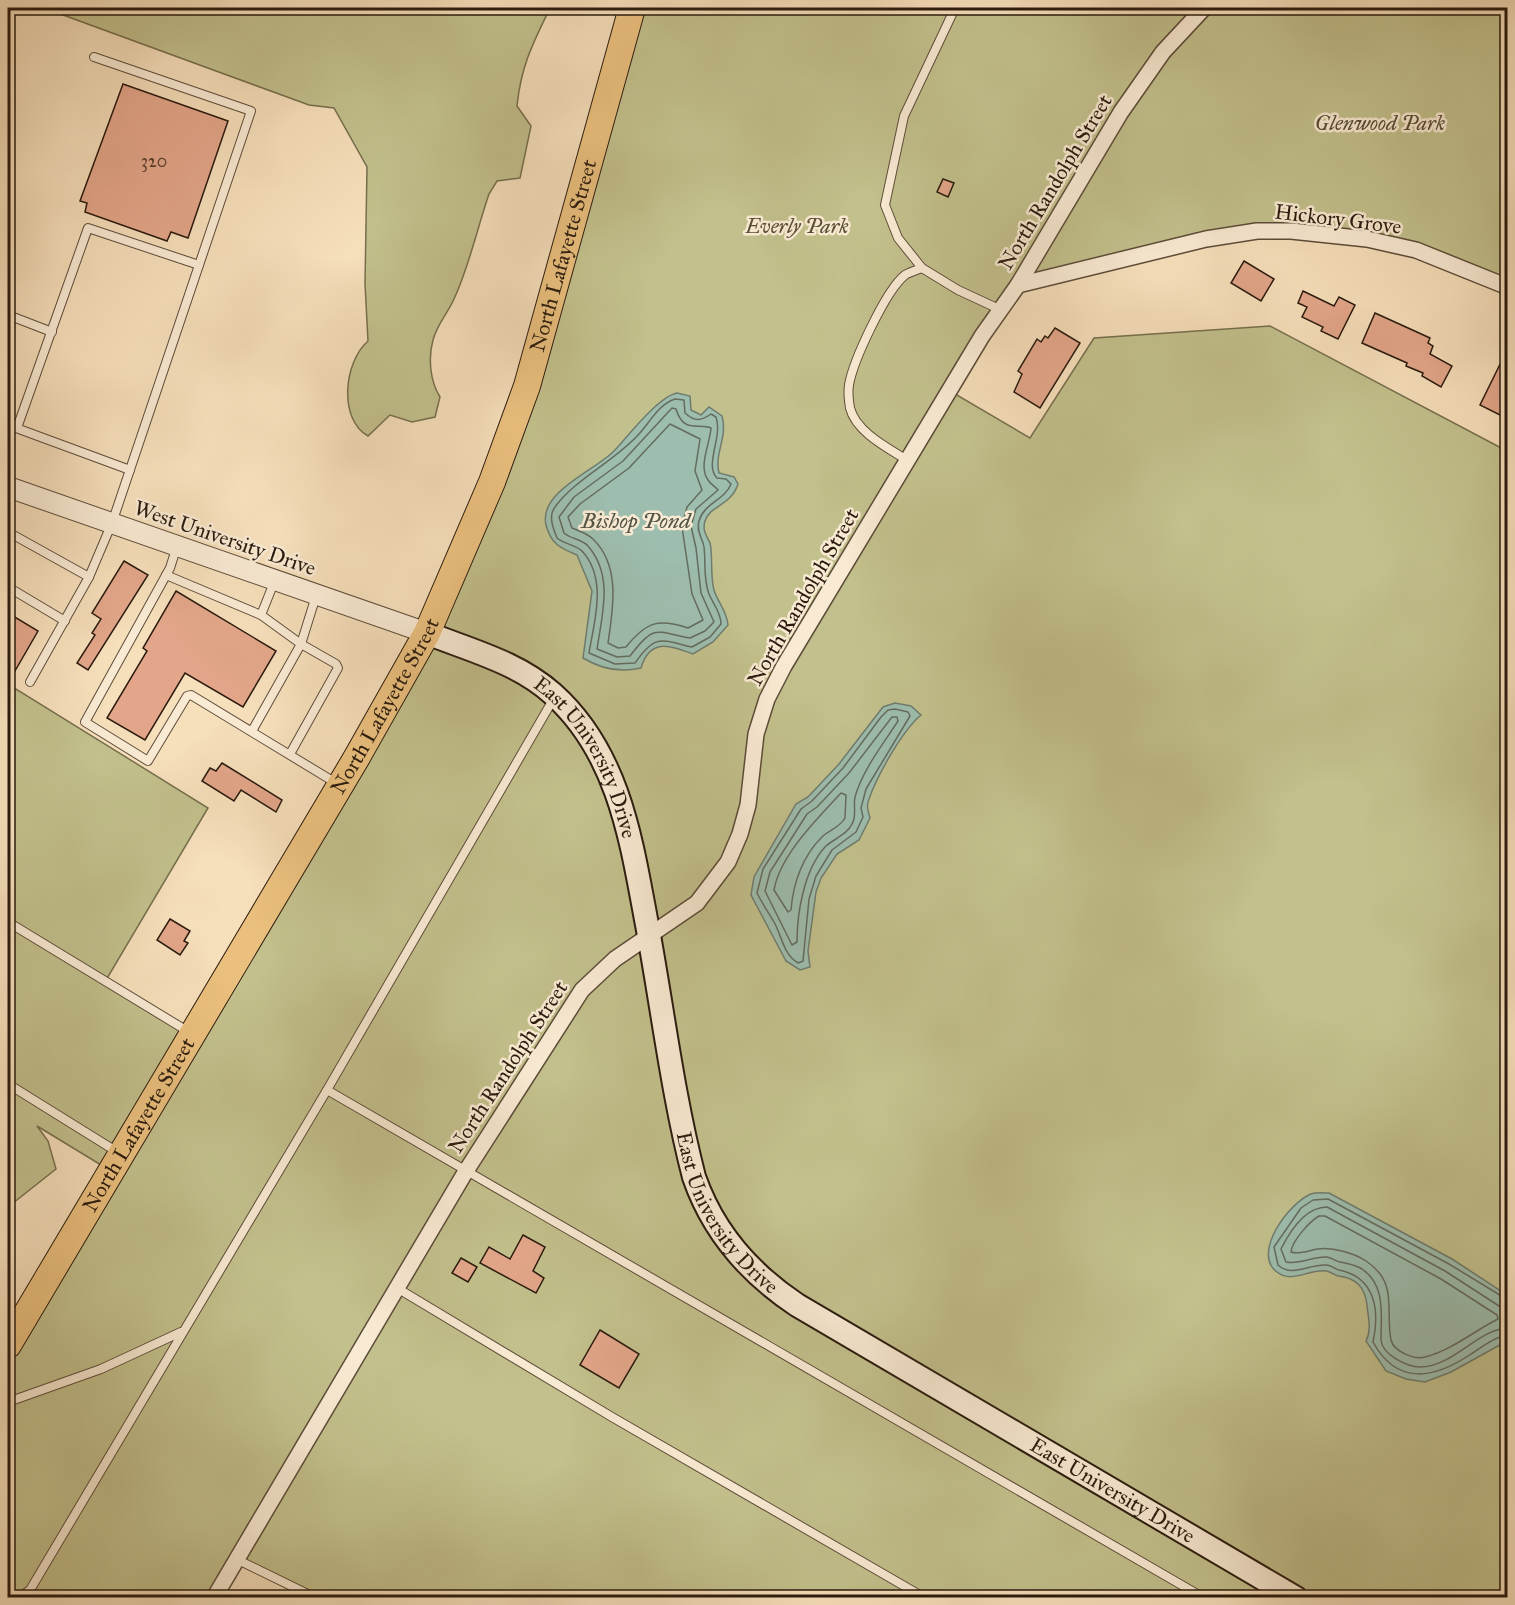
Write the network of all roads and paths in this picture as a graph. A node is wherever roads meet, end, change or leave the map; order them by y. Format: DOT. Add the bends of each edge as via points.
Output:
graph roads {
  1 [pos="632,8"];
  2 [pos="955,8"];
  3 [pos="1204,8"];
  4 [pos="94,57"];
  5 [pos="199,265"];
  6 [pos="922,268"];
  7 [pos="1018,285"];
  8 [pos="1508,287"];
  9 [pos="999,309"];
  10 [pos="8,315"];
  11 [pos="52,332"];
  12 [pos="8,425"];
  13 [pos="17,428"];
  14 [pos="908,460"];
  15 [pos="130,470"];
  16 [pos="10,493"];
  17 [pos="112,524"];
  18 [pos="8,532"];
  19 [pos="177,546"];
  20 [pos="166,574"];
  21 [pos="89,577"];
  22 [pos="275,580"];
  23 [pos="8,587"];
  24 [pos="316,594"];
  25 [pos="261,615"];
  26 [pos="65,621"];
  27 [pos="428,633"];
  28 [pos="301,644"];
  29 [pos="30,682"];
  30 [pos="555,696"];
  31 [pos="252,731"];
  32 [pos="290,754"];
  33 [pos="340,786"];
  34 [pos="8,922"];
  35 [pos="649,938"];
  36 [pos="192,1034"];
  37 [pos="8,1084"];
  38 [pos="327,1090"];
  39 [pos="121,1154"];
  40 [pos="466,1171"];
  41 [pos="398,1288"];
  42 [pos="182,1332"];
  43 [pos="8,1345"];
  44 [pos="8,1402"];
  45 [pos="236,1559"];
  46 [pos="18,1598"];
  47 [pos="214,1598"];
  48 [pos="316,1598"];
  49 [pos="925,1598"];
  50 [pos="1204,1598"];
  51 [pos="1296,1598"];
  1 -- 27 [label="highway, North Lafayette Street" via="527,386 488,492"];
  2 -- 6 [label="lane" via="904,116 885,205 898,238"];
  3 -- 7 [label="street, North Randolph Street" via="1163,52 1121,112"];
  4 -- 5 [label="lane" via="251,111"];
  5 -- 11 [label="lane" via="88,228"];
  5 -- 15 [label="lane"];
  6 -- 9 [label="lane"];
  6 -- 14 [label="lane" via="905,276 884,304 866,338 849,386 851,410 864,429"];
  7 -- 8 [label="street, Hickory Grove" via="1206,239 1257,231 1291,231 1367,239 1416,250"];
  7 -- 9 [label="street, North Randolph Street"];
  9 -- 14 [label="street, North Randolph Street"];
  10 -- 11 [label="lane"];
  11 -- 13 [label="lane"];
  12 -- 13 [label="lane"];
  13 -- 15 [label="lane"];
  14 -- 35 [label="street, North Randolph Street" via="768,699 752,752 748,805 728,862 698,903"];
  15 -- 17 [label="lane"];
  16 -- 17 [label="street, West University Drive"];
  17 -- 19 [label="street, West University Drive"];
  17 -- 21 [label="lane"];
  18 -- 21 [label="lane"];
  19 -- 20 [label="lane"];
  19 -- 22 [label="street, West University Drive"];
  20 -- 25 [label="lane"];
  20 -- 31 [label="lane" via="85,722 148,760 191,695"];
  21 -- 26 [label="lane"];
  22 -- 24 [label="street, West University Drive"];
  22 -- 25 [label="lane"];
  23 -- 26 [label="lane"];
  24 -- 27 [label="street, West University Drive"];
  24 -- 28 [label="lane"];
  25 -- 28 [label="lane"];
  26 -- 29 [label="lane"];
  27 -- 30 [label="main road, East University Drive" via="502,660"];
  27 -- 33 [label="highway, North Lafayette Street"];
  28 -- 31 [label="lane"];
  28 -- 32 [label="lane" via="338,668"];
  30 -- 35 [label="main road, East University Drive" via="588,736 616,789 629,826"];
  30 -- 38 [label="lane"];
  31 -- 32 [label="lane"];
  32 -- 33 [label="lane"];
  33 -- 36 [label="highway, North Lafayette Street"];
  34 -- 36 [label="lane"];
  35 -- 40 [label="street, North Randolph Street" via="615,959 582,990"];
  35 -- 51 [label="main road, East University Drive" via="694,1177 712,1218 749,1267 797,1305"];
  36 -- 39 [label="highway, North Lafayette Street"];
  37 -- 39 [label="lane"];
  38 -- 40 [label="lane"];
  38 -- 42 [label="lane"];
  39 -- 43 [label="highway, North Lafayette Street"];
  40 -- 41 [label="street, North Randolph Street"];
  40 -- 50 [label="lane"];
  41 -- 45 [label="street, North Randolph Street"];
  41 -- 49 [label="lane"];
  42 -- 44 [label="lane" via="101,1369"];
  42 -- 46 [label="lane" via="30,1590"];
  45 -- 47 [label="street, North Randolph Street"];
  45 -- 48 [label="lane"];
}
